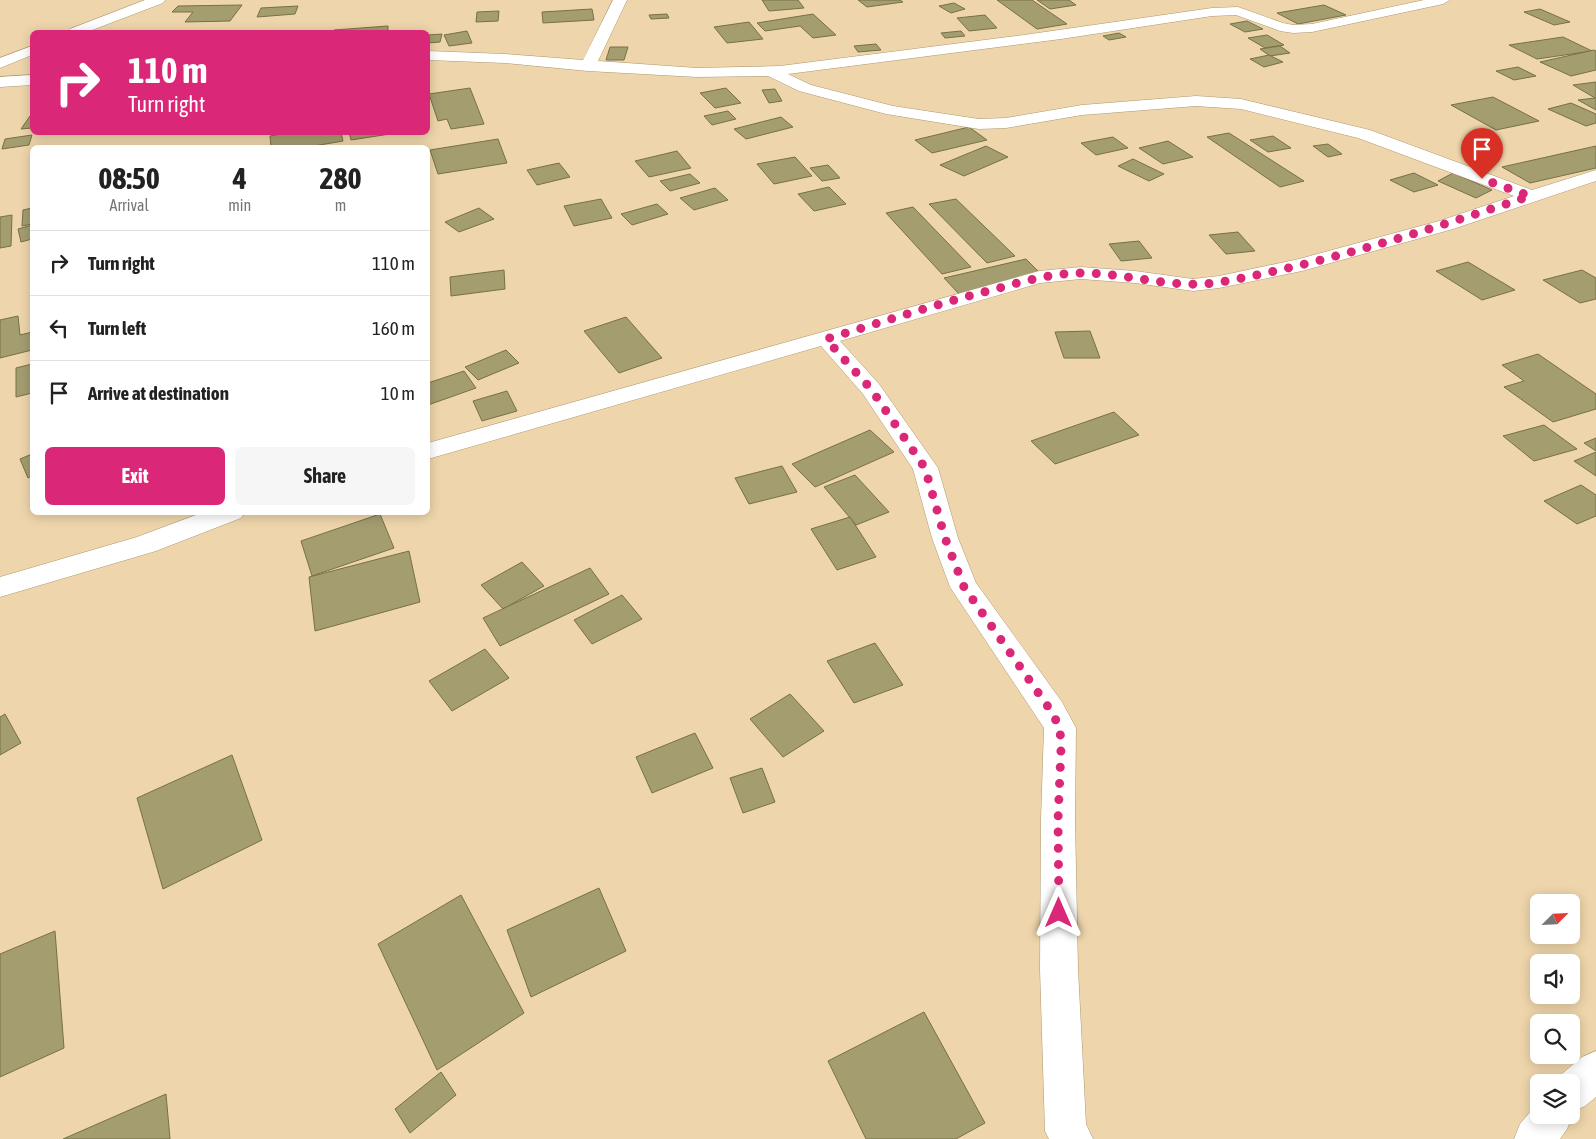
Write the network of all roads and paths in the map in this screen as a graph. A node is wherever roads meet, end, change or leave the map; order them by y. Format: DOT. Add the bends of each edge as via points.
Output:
graph roads {
  1 [pos="158,0"];
  2 [pos="620,0"];
  3 [pos="1443,0"];
  4 [pos="80,30"];
  5 [pos="30,51"];
  6 [pos="430,56"];
  7 [pos="0,63"];
  8 [pos="588,66"];
  9 [pos="770,71"];
  10 [pos="30,80"];
  11 [pos="0,82"];
  12 [pos="1596,175"];
  13 [pos="1530,196"];
  14 [pos="826,339"];
  15 [pos="430,450"];
  16 [pos="224,515"];
  17 [pos="0,587"];
  18 [pos="1596,1071"];
  19 [pos="1580,1084"];
  20 [pos="1546,1124"];
  21 [pos="1061,1136"];
  22 [pos="1535,1139"];
  1 -- 4 [label="street"];
  2 -- 8 [label="street"];
  3 -- 9 [label="street" via="1312,28 1285,29 1238,11 1212,12"];
  5 -- 7 [label="street"];
  6 -- 8 [label="street" via="459,55"];
  8 -- 9 [label="street"];
  9 -- 13 [label="street" via="805,88 892,111 979,124 1006,123 1082,110 1196,100 1240,104 1364,134"];
  10 -- 11 [label="street"];
  12 -- 13 [label="street"];
  13 -- 14 [label="street" via="1446,225 1311,262 1219,282 1184,284 1081,273 1039,277"];
  14 -- 15 [label="street"];
  14 -- 21 [label="street" via="871,389 925,468 945,538 964,587 1060,728"];
  16 -- 17 [label="street" via="146,544"];
  18 -- 19 [label="street"];
  20 -- 22 [label="street"];
}
